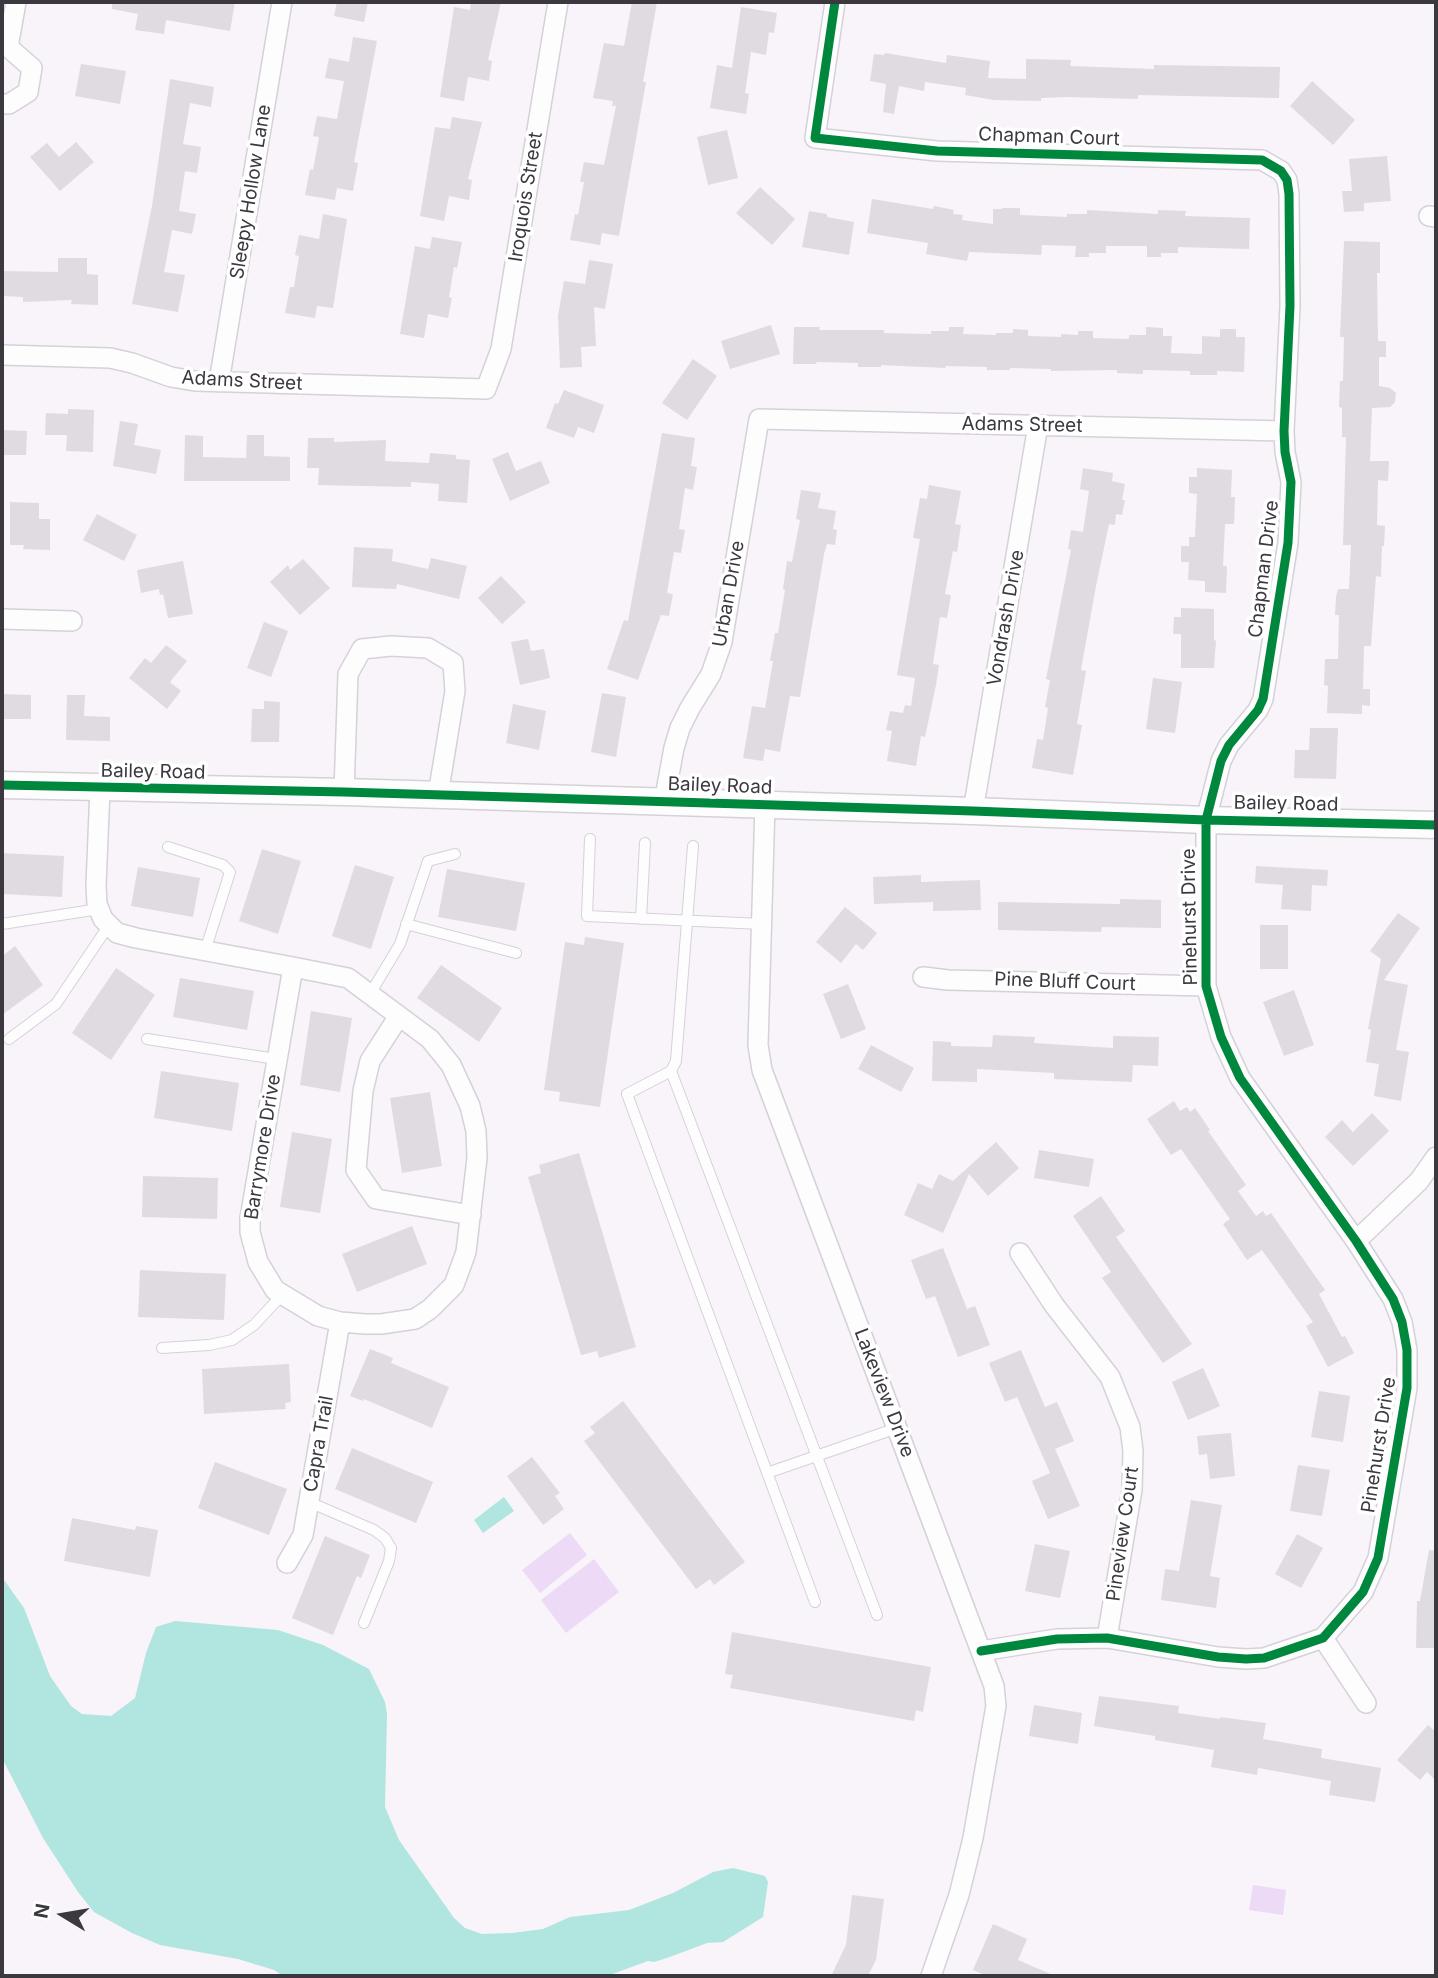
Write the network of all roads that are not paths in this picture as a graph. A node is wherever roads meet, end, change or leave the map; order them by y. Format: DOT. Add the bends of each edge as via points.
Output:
graph roads {
  1 [pos="16,2"];
  2 [pos="282,2"];
  3 [pos="558,2"];
  4 [pos="835,2"];
  5 [pos="5,48"];
  6 [pos="2,104"];
  7 [pos="1290,306"];
  8 [pos="2,355"];
  9 [pos="219,382"];
  10 [pos="486,389"];
  11 [pos="759,419"];
  12 [pos="1038,425"];
  13 [pos="1284,431"];
  14 [pos="2,619"];
  15 [pos="72,621"];
  16 [pos="2,785"];
  17 [pos="100,788"];
  18 [pos="344,792"];
  19 [pos="438,795"];
  20 [pos="664,802"];
  21 [pos="765,804"];
  22 [pos="973,811"];
  23 [pos="1206,820"];
  24 [pos="1436,825"];
  25 [pos="590,839"];
  26 [pos="645,843"];
  27 [pos="693,846"];
  28 [pos="168,847"];
  29 [pos="455,854"];
  30 [pos="104,917"];
  31 [pos="641,919"];
  32 [pos="687,920"];
  33 [pos="2,924"];
  34 [pos="406,924"];
  35 [pos="762,924"];
  36 [pos="205,951"];
  37 [pos="516,953"];
  38 [pos="293,967"];
  39 [pos="923,977"];
  40 [pos="1206,986"];
  41 [pos="370,995"];
  42 [pos="399,1016"];
  43 [pos="9,1039"];
  44 [pos="147,1040"];
  45 [pos="276,1059"];
  46 [pos="671,1071"];
  47 [pos="1436,1157"];
  48 [pos="471,1214"];
  49 [pos="1356,1241"];
  50 [pos="1020,1253"];
  51 [pos="282,1295"];
  52 [pos="340,1322"];
  53 [pos="162,1348"];
  54 [pos="897,1428"];
  55 [pos="817,1455"];
  56 [pos="767,1473"];
  57 [pos="309,1502"];
  58 [pos="286,1563"];
  59 [pos="815,1602"];
  60 [pos="877,1615"];
  61 [pos="363,1623"];
  62 [pos="1107,1638"];
  63 [pos="1322,1638"];
  64 [pos="981,1651"];
  65 [pos="1366,1703"];
  66 [pos="931,1976"];
  1 -- 5 [label="street"];
  2 -- 9 [label="street, Sleepy Hollow Lane"];
  3 -- 10 [label="street, Iroquois Street" via="501,349"];
  4 -- 7 [label="street, Chapman Court" via="816,138 937,151 1262,160 1287,180"];
  5 -- 6 [label="street" via="32,68 27,92"];
  7 -- 13 [label="street, Chapman Drive"];
  8 -- 9 [label="street, Adams Street" via="110,358 171,377"];
  9 -- 10 [label="street, Adams Street"];
  11 -- 12 [label="street, Adams Street"];
  11 -- 20 [label="street, Urban Drive" via="718,657 680,728"];
  12 -- 13 [label="street, Adams Street"];
  12 -- 22 [label="street, Vondrash Drive"];
  13 -- 23 [label="street, Chapman Drive" via="1292,481 1288,543 1266,689 1258,710 1221,761"];
  14 -- 15 [label="street"];
  16 -- 17 [label="street, Bailey Road"];
  17 -- 18 [label="street, Bailey Road"];
  17 -- 30 [label="street" via="96,886"];
  18 -- 19 [label="street, Bailey Road"];
  18 -- 19 [label="street" via="348,674 362,649 391,646 428,648 453,663 455,691"];
  19 -- 20 [label="street, Bailey Road"];
  20 -- 21 [label="street, Bailey Road"];
  21 -- 22 [label="street, Bailey Road"];
  21 -- 35 [label="street, Lakeview Drive"];
  22 -- 23 [label="street, Bailey Road"];
  23 -- 24 [label="street, Bailey Road"];
  23 -- 40 [label="street, Pinehurst Drive"];
  25 -- 31 [label="lane" via="587,916"];
  26 -- 31 [label="lane"];
  27 -- 32 [label="lane"];
  28 -- 36 [label="lane" via="223,865 230,872"];
  29 -- 34 [label="lane" via="428,861"];
  30 -- 33 [label="lane"];
  30 -- 36 [label="street, Barrymore Drive" via="117,933"];
  30 -- 43 [label="lane" via="56,1004"];
  31 -- 32 [label="lane"];
  32 -- 35 [label="lane"];
  32 -- 46 [label="lane" via="676,1061"];
  34 -- 37 [label="lane"];
  34 -- 41 [label="lane" via="400,944"];
  35 -- 54 [label="street, Lakeview Drive" via="758,1045 762,1070"];
  36 -- 38 [label="street, Barrymore Drive"];
  38 -- 41 [label="street, Barrymore Drive" via="348,978"];
  38 -- 45 [label="street, Barrymore Drive"];
  39 -- 40 [label="street, Pine Bluff Court"];
  40 -- 49 [label="street, Pinehurst Drive" via="1221,1037 1240,1078"];
  41 -- 42 [label="street, Barrymore Drive"];
  42 -- 48 [label="street, Barrymore Drive" via="430,1039 451,1065 470,1106 477,1158"];
  42 -- 48 [label="street" via="370,1060 356,1170 376,1199"];
  44 -- 45 [label="lane"];
  45 -- 51 [label="street, Barrymore Drive" via="250,1232 258,1262"];
  46 -- 55 [label="lane"];
  46 -- 56 [label="lane" via="627,1094"];
  47 -- 49 [label="street" via="1419,1181"];
  48 -- 52 [label="street, Barrymore Drive" via="459,1274 430,1310 400,1322"];
  49 -- 63 [label="street, Pinehurst Drive" via="1393,1299 1402,1322 1408,1350 1407,1388 1378,1558 1363,1592"];
  50 -- 62 [label="street, Pineview Court" via="1111,1377 1130,1427 1132,1490"];
  51 -- 52 [label="street, Barrymore Drive" via="317,1316"];
  51 -- 53 [label="lane" via="254,1325 232,1340"];
  52 -- 57 [label="street, Capra Trail"];
  54 -- 55 [label="lane"];
  54 -- 64 [label="street, Lakeview Drive"];
  55 -- 56 [label="lane"];
  55 -- 60 [label="lane"];
  56 -- 59 [label="lane"];
  57 -- 58 [label="street, Capra Trail" via="303,1535"];
  57 -- 61 [label="lane" via="374,1530 391,1548"];
  62 -- 63 [label="street, Pinehurst Drive" via="1247,1659"];
  62 -- 64 [label="street, Pinehurst Drive" via="1057,1639"];
  63 -- 65 [label="street"];
  64 -- 66 [label="street, Lakeview Drive" via="996,1706 973,1838"];
}
